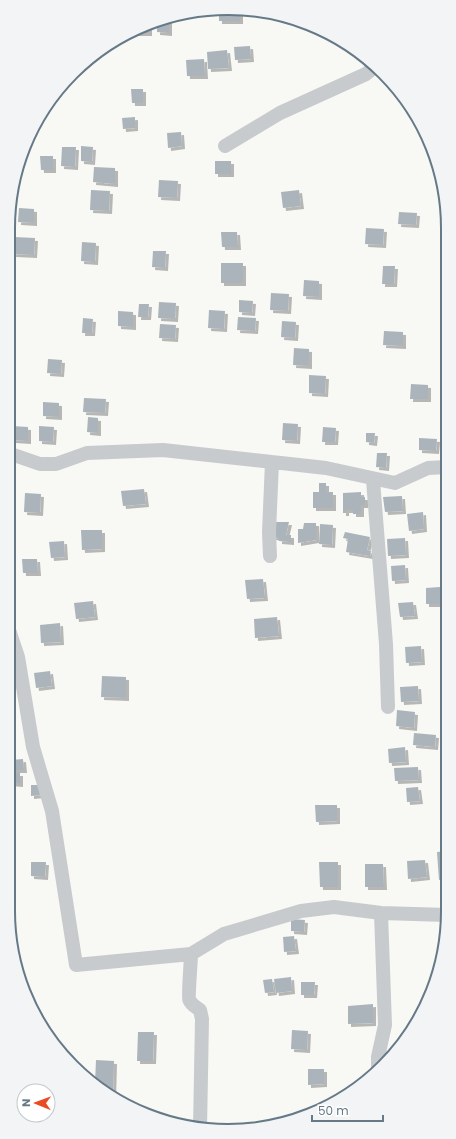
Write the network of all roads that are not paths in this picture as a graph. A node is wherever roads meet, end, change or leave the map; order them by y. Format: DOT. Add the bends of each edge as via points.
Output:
graph roads {
  1 [pos="371,70"];
  2 [pos="225,146"];
  3 [pos="15,455"];
  4 [pos="272,462"];
  5 [pos="441,467"];
  6 [pos="373,480"];
  7 [pos="270,556"];
  8 [pos="15,648"];
  9 [pos="388,707"];
  10 [pos="381,913"];
  11 [pos="441,915"];
  12 [pos="191,954"];
  13 [pos="378,1063"];
  14 [pos="200,1122"];
  1 -- 2 [label="street" via="280,113"];
  3 -- 4 [label="street" via="40,464 56,464 88,453 163,450"];
  4 -- 6 [label="street" via="326,468"];
  4 -- 7 [label="street"];
  5 -- 6 [label="street" via="428,468 395,483"];
  6 -- 9 [label="street" via="386,644"];
  8 -- 12 [label="street" via="33,747 52,811 76,965"];
  10 -- 11 [label="street"];
  10 -- 12 [label="street" via="334,907 301,911 224,934"];
  10 -- 13 [label="street" via="385,1025"];
  12 -- 14 [label="street" via="188,997 191,1004 200,1010 202,1019"];
}
